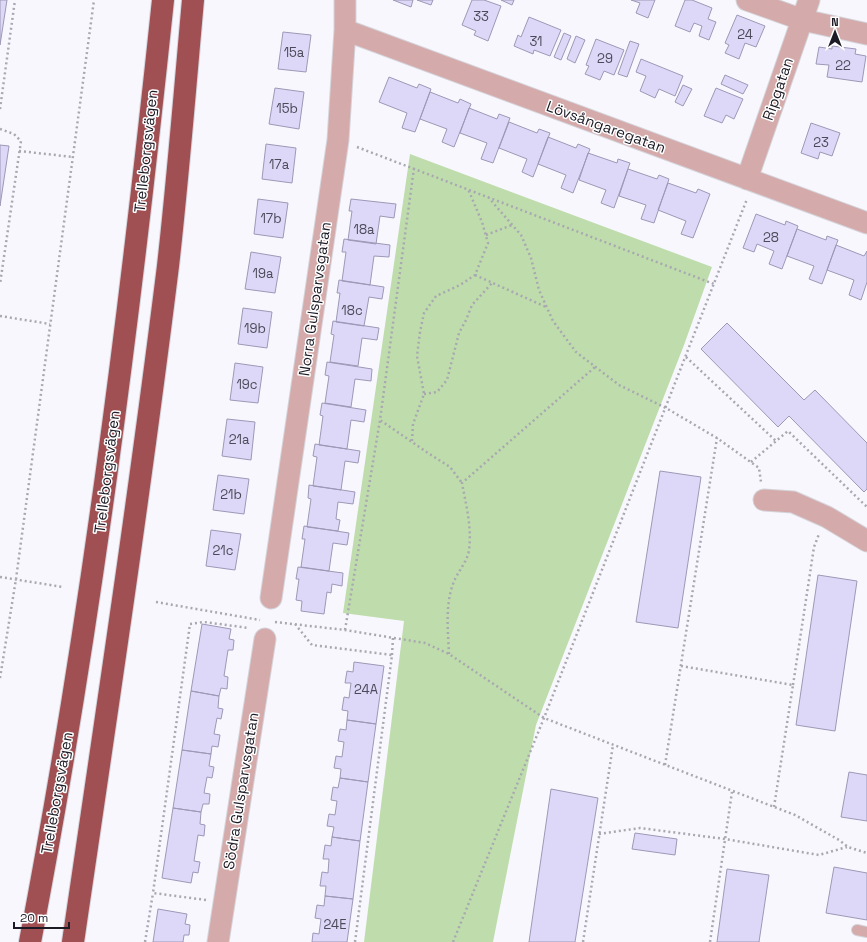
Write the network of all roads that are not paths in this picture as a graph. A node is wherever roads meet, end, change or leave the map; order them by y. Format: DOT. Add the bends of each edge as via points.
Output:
graph roads {
  1 [pos="163,0"];
  2 [pos="193,0"];
  3 [pos="345,0"];
  4 [pos="747,0"];
  5 [pos="809,0"];
  6 [pos="803,20"];
  7 [pos="345,30"];
  8 [pos="867,34"];
  9 [pos="750,180"];
  10 [pos="867,223"];
  11 [pos="764,500"];
  12 [pos="867,541"];
  13 [pos="271,598"];
  14 [pos="258,634"];
  15 [pos="30,942"];
  16 [pos="73,942"];
  17 [pos="218,942"];
  1 -- 15 [label="highway, Trelleborgsvägen" via="131,284 98,541"];
  2 -- 16 [label="highway" via="169,255 118,636"];
  3 -- 7 [label="street, Norra Gulsparvsgatan"];
  4 -- 6 [label="street"];
  5 -- 6 [label="street, Ripgatan"];
  6 -- 8 [label="street"];
  6 -- 9 [label="street, Ripgatan"];
  7 -- 9 [label="street, Lövsångaregatan"];
  7 -- 13 [label="street, Norra Gulsparvsgatan" via="338,140"];
  9 -- 10 [label="street, Lövsångaregatan"];
  11 -- 12 [label="street" via="793,502 826,517"];
  14 -- 17 [label="street, Södra Gulsparvsgatan"];
}
